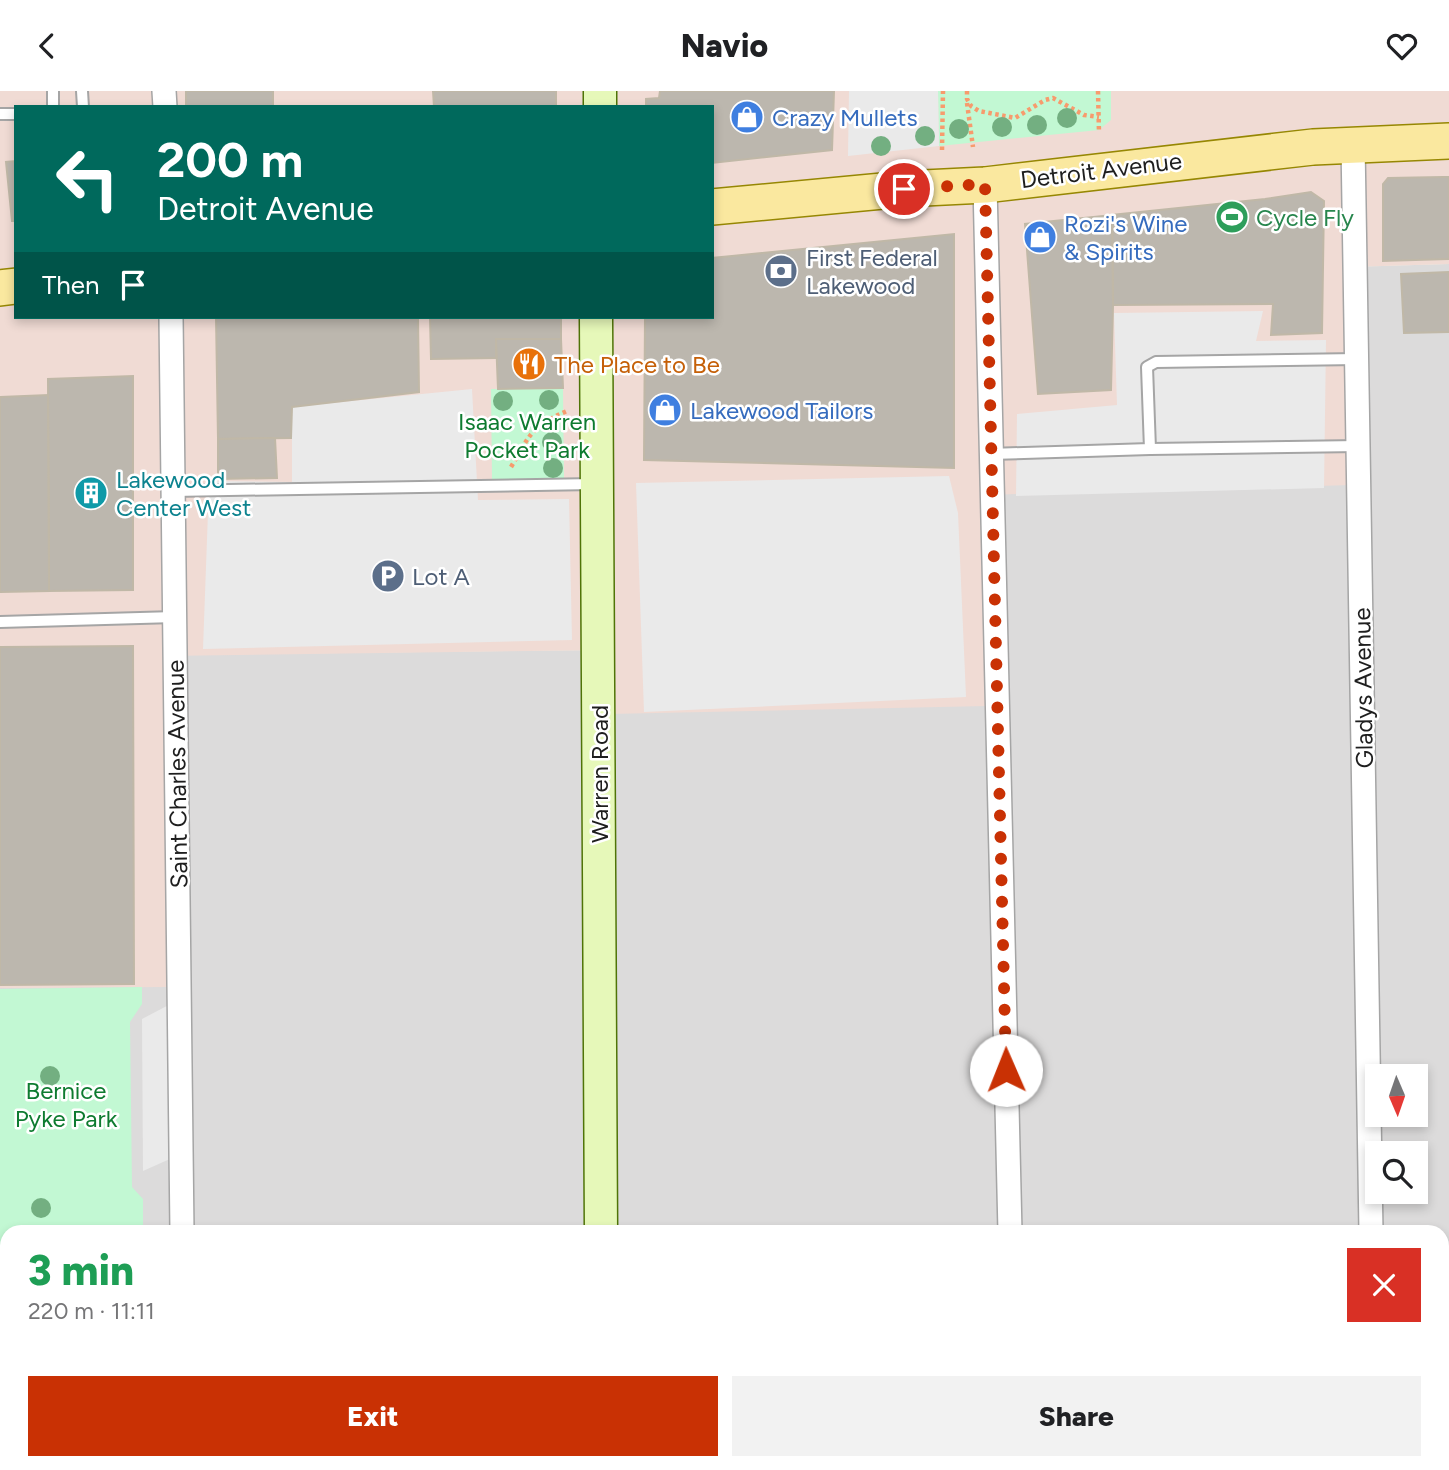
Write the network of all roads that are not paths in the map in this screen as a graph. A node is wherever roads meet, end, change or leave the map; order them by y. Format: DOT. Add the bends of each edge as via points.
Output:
graph roads {
  1 [pos="1449,141"];
  2 [pos="1353,143"];
  3 [pos="985,184"];
  4 [pos="714,207"];
  5 [pos="171,319"];
  6 [pos="596,319"];
  7 [pos="1357,359"];
  8 [pos="1359,446"];
  9 [pos="1150,449"];
  10 [pos="990,454"];
  11 [pos="597,484"];
  12 [pos="173,491"];
  13 [pos="175,617"];
  14 [pos="0,622"];
  15 [pos="182,1225"];
  16 [pos="601,1225"];
  17 [pos="1010,1225"];
  18 [pos="1371,1225"];
  1 -- 2 [label="main road, Detroit Avenue"];
  2 -- 3 [label="main road, Detroit Avenue"];
  2 -- 7 [label="street, Gladys Avenue"];
  3 -- 4 [label="main road, Detroit Avenue"];
  3 -- 10 [label="street"];
  5 -- 12 [label="street, Saint Charles Avenue"];
  6 -- 11 [label="main road, Warren Road"];
  7 -- 8 [label="street, Gladys Avenue"];
  7 -- 9 [label="lane" via="1156,362 1147,367"];
  8 -- 9 [label="lane"];
  8 -- 18 [label="street, Gladys Avenue"];
  9 -- 10 [label="lane"];
  10 -- 17 [label="street"];
  11 -- 12 [label="lane"];
  11 -- 16 [label="main road, Warren Road"];
  12 -- 13 [label="street, Saint Charles Avenue"];
  13 -- 14 [label="lane"];
  13 -- 15 [label="street, Saint Charles Avenue"];
}
